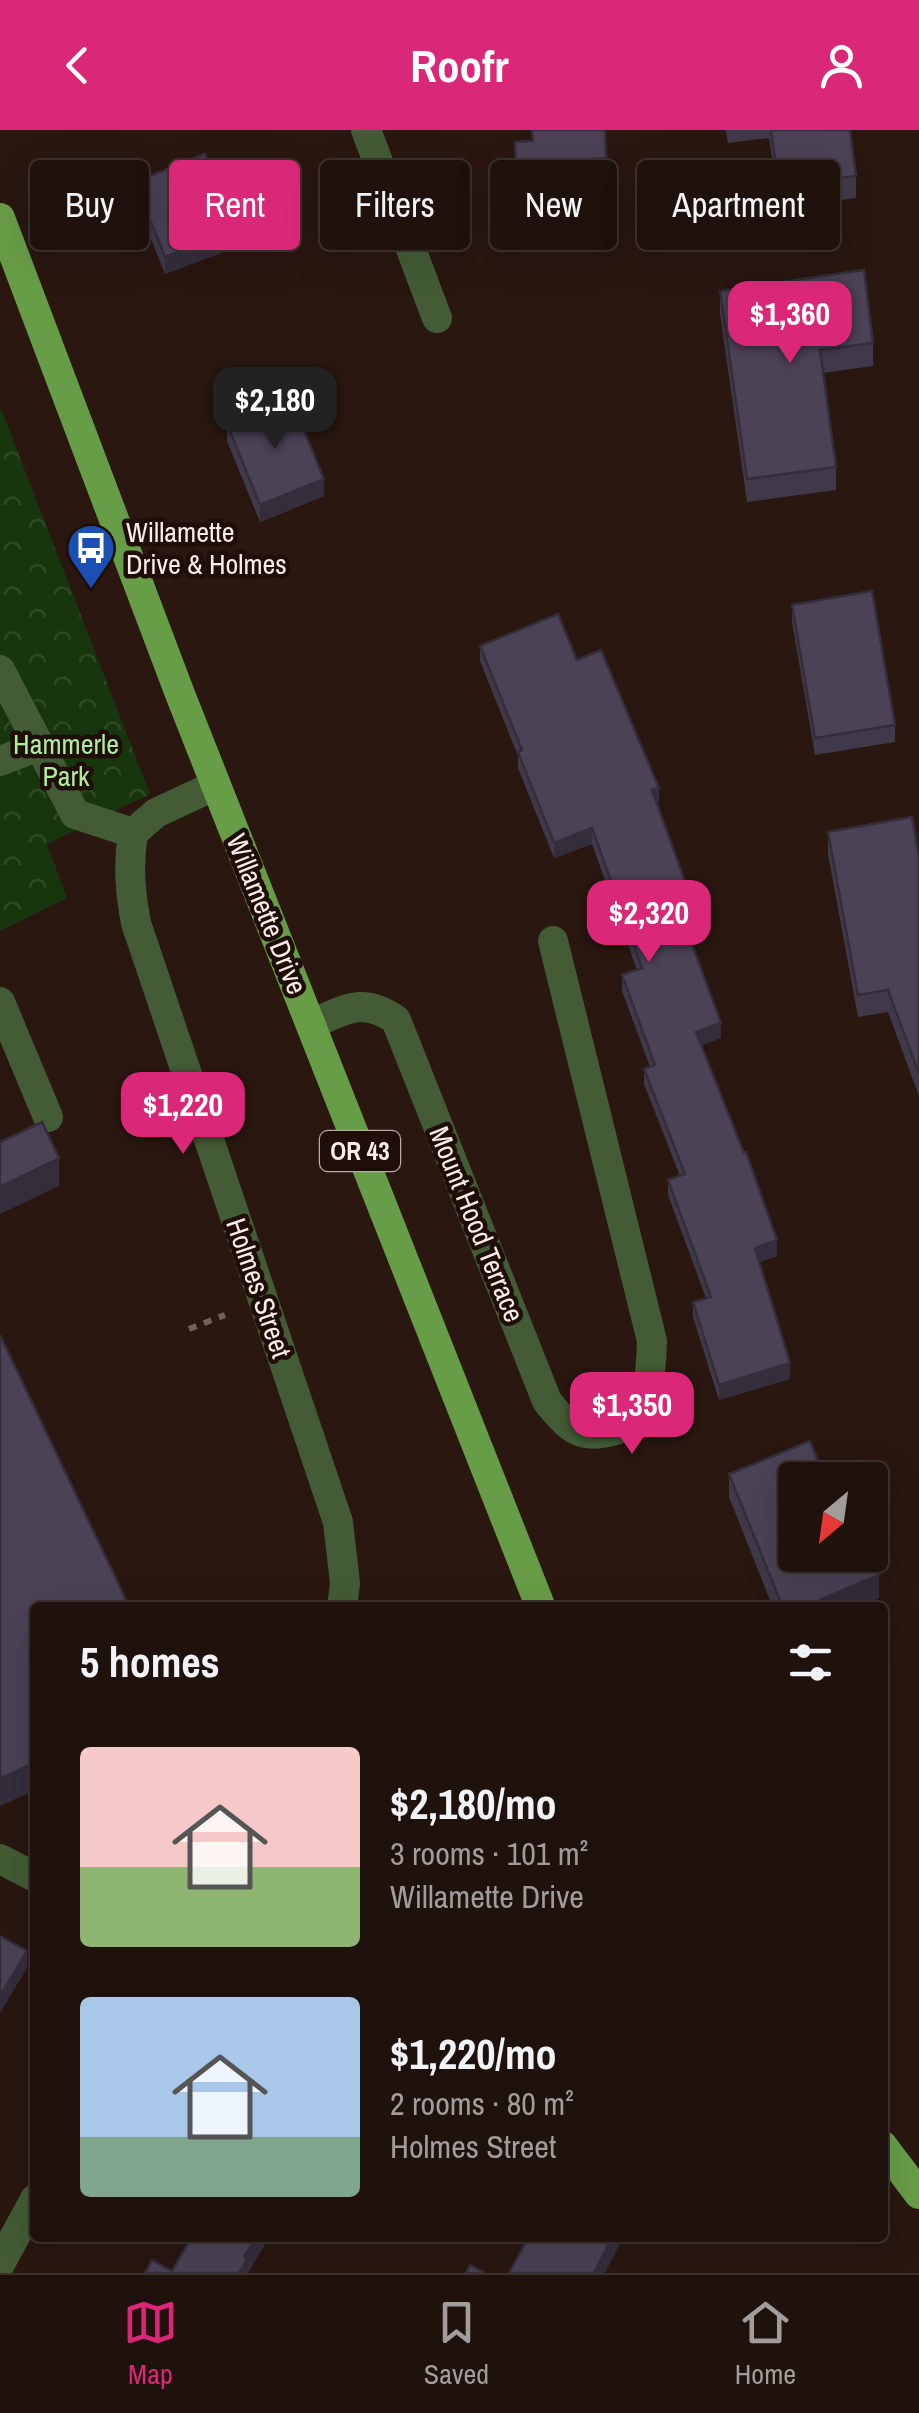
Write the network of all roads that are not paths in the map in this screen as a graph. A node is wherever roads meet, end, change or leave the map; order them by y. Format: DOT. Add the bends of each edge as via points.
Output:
graph roads {
  1 [pos="366,130"];
  2 [pos="0,218"];
  3 [pos="437,318"];
  4 [pos="0,670"];
  5 [pos="40,746"];
  6 [pos="0,761"];
  7 [pos="216,785"];
  8 [pos="133,833"];
  9 [pos="553,941"];
  10 [pos="0,1002"];
  11 [pos="311,1024"];
  12 [pos="48,1118"];
  13 [pos="343,1602"];
  14 [pos="539,1602"];
  15 [pos="0,1859"];
  16 [pos="30,1874"];
  17 [pos="888,2153"];
  18 [pos="919,2194"];
  19 [pos="30,2208"];
  20 [pos="0,2264"];
  1 -- 3 [label="street"];
  2 -- 7 [label="main road, Willamette Drive / OR 43"];
  4 -- 5 [label="street"];
  5 -- 6 [label="street"];
  5 -- 8 [label="street" via="75,814"];
  7 -- 8 [label="street" via="156,813"];
  7 -- 11 [label="main road, Willamette Drive / OR 43"];
  8 -- 13 [label="street, Holmes Street" via="128,869 136,923 338,1522"];
  9 -- 11 [label="street, Mount Hood Terrace" via="652,1342 650,1386 631,1426 596,1436 566,1424 547,1400 396,1020 378,1007 356,1006"];
  10 -- 12 [label="street"];
  11 -- 14 [label="main road, Willamette Drive / OR 43"];
  15 -- 16 [label="street"];
  17 -- 18 [label="main road"];
  19 -- 20 [label="street"];
}
